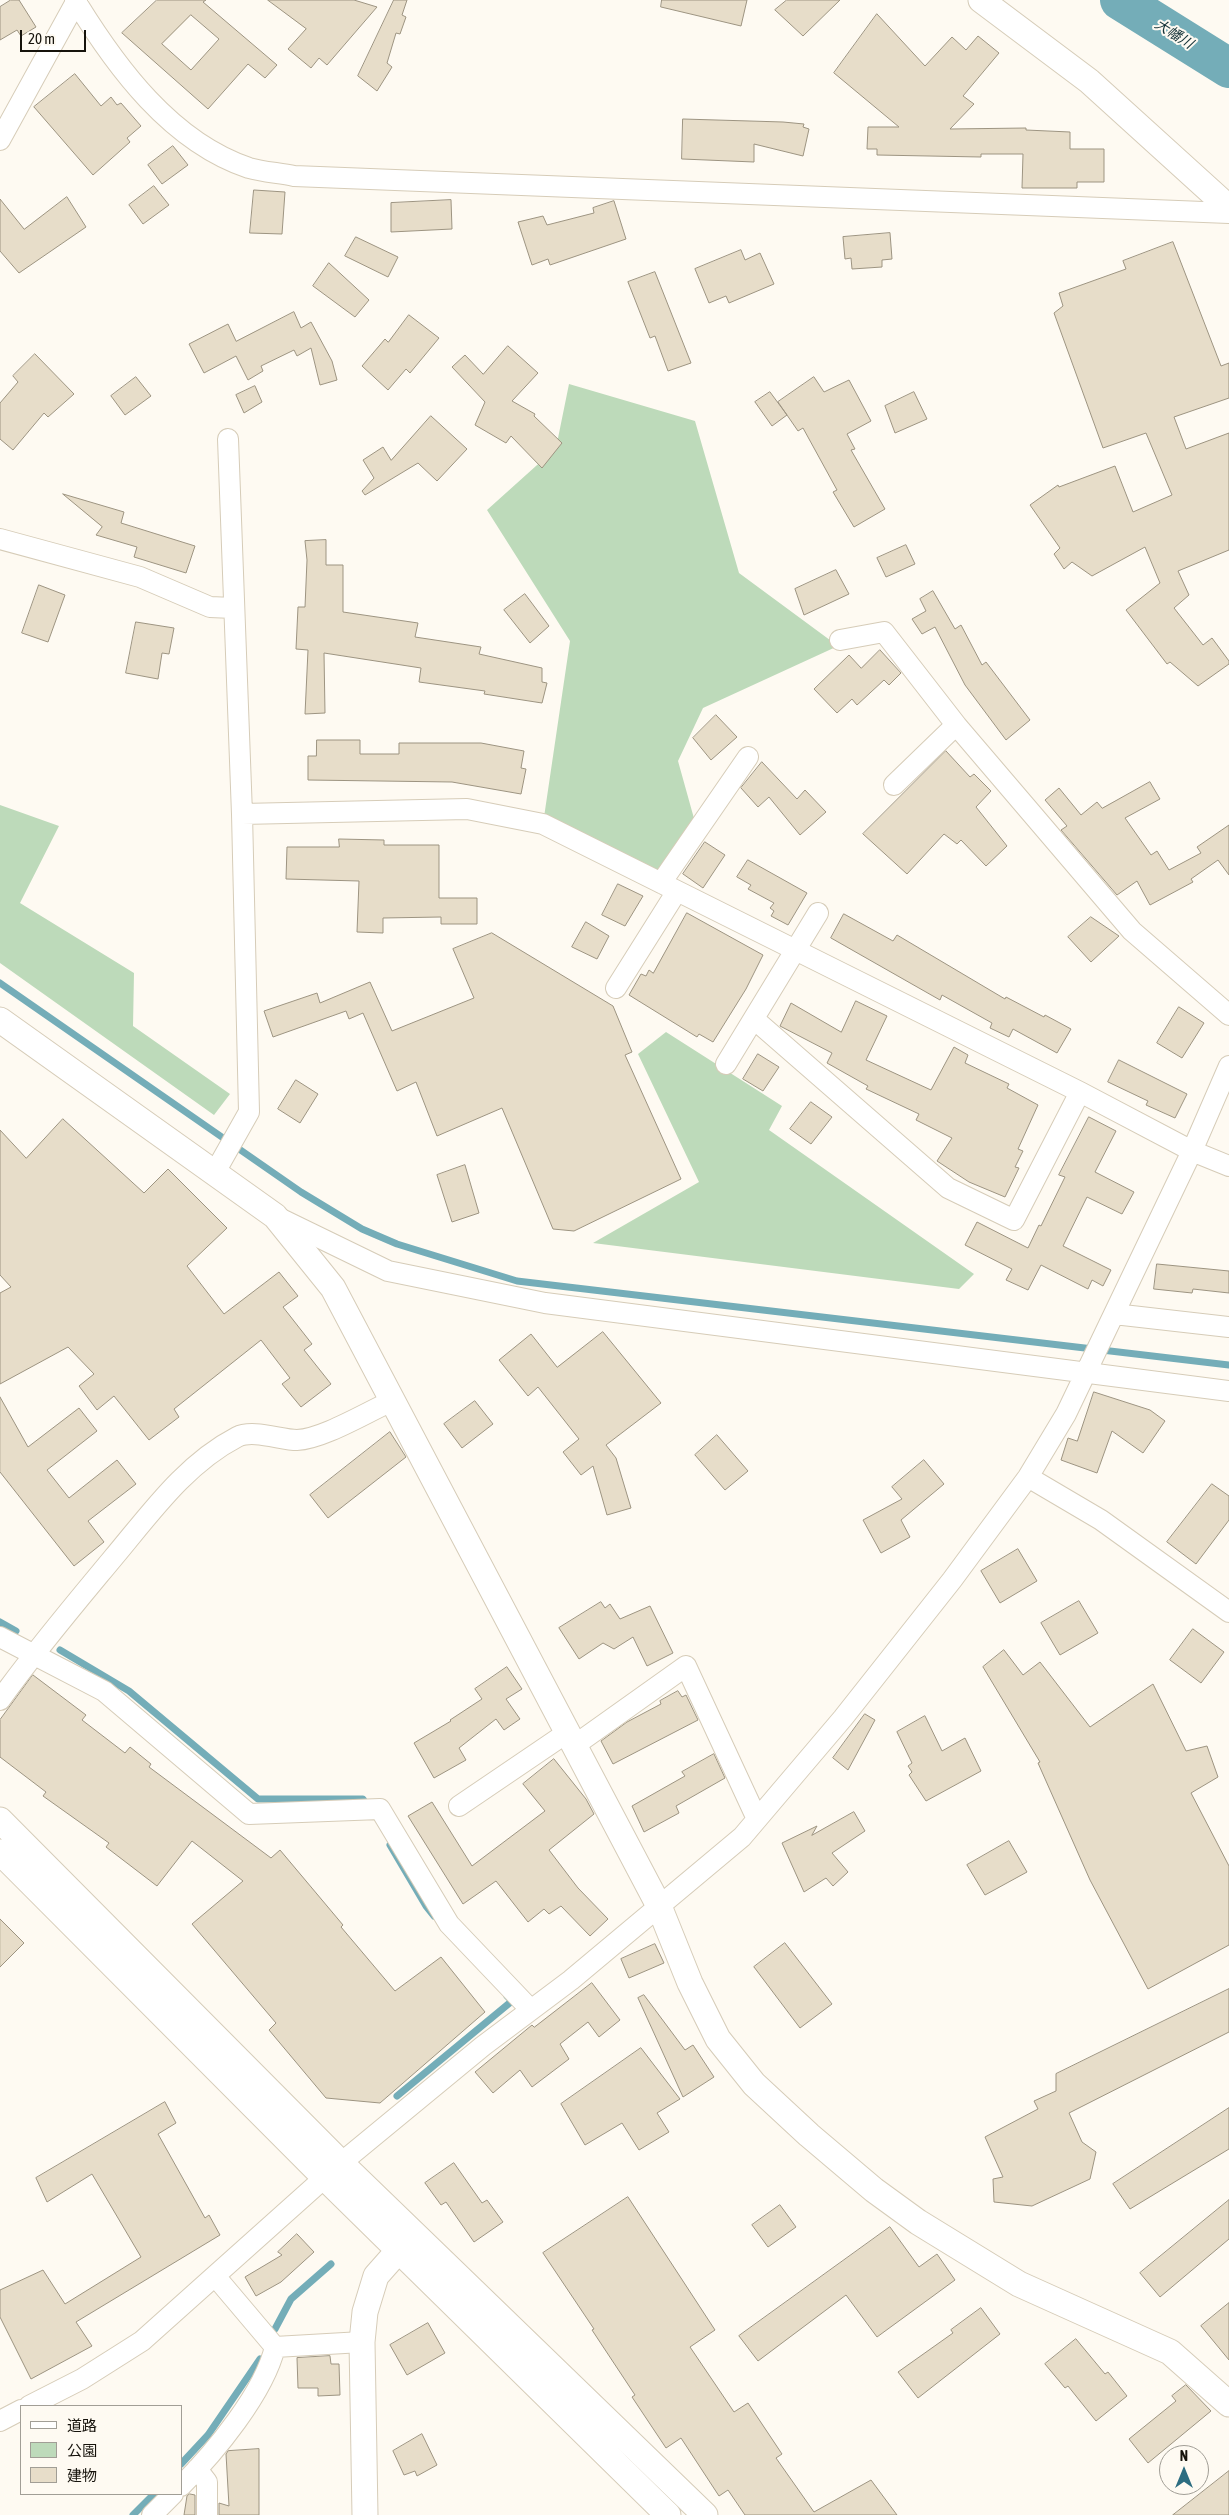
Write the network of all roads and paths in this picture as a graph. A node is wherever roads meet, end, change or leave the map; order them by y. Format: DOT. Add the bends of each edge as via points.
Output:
graph roads {
  1 [pos="980,0"];
  2 [pos="76,1"];
  3 [pos="0,140"];
  4 [pos="1229,208"];
  5 [pos="1229,213"];
  6 [pos="228,439"];
  7 [pos="0,539"];
  8 [pos="233,608"];
  9 [pos="840,640"];
  10 [pos="956,725"];
  11 [pos="748,757"];
  12 [pos="894,785"];
  13 [pos="242,814"];
  14 [pos="669,887"];
  15 [pos="818,913"];
  16 [pos="797,950"];
  17 [pos="616,988"];
  18 [pos="1229,1016"];
  19 [pos="754,1019"];
  20 [pos="0,1020"];
  21 [pos="726,1064"];
  22 [pos="1229,1066"];
  23 [pos="1080,1092"];
  24 [pos="1192,1151"];
  25 [pos="219,1165"];
  26 [pos="1229,1166"];
  27 [pos="275,1216"];
  28 [pos="1111,1321"];
  29 [pos="1229,1327"];
  30 [pos="1086,1370"];
  31 [pos="1229,1392"];
  32 [pos="392,1401"];
  33 [pos="1028,1477"];
  34 [pos="1229,1612"];
  35 [pos="0,1637"];
  36 [pos="32,1655"];
  37 [pos="0,1700"];
  38 [pos="572,1738"];
  39 [pos="459,1806"];
  40 [pos="757,1818"];
  41 [pos="0,1820"];
  42 [pos="0,1852"];
  43 [pos="659,1906"];
  44 [pos="531,2010"];
  45 [pos="333,2170"];
  46 [pos="398,2250"];
  47 [pos="215,2276"];
  48 [pos="362,2342"];
  49 [pos="275,2347"];
  50 [pos="1229,2404"];
  51 [pos="31,2405"];
  52 [pos="20,2411"];
  53 [pos="0,2421"];
  54 [pos="197,2470"];
  55 [pos="182,2485"];
  56 [pos="172,2495"];
  57 [pos="152,2515"];
  58 [pos="207,2515"];
  59 [pos="365,2515"];
  60 [pos="668,2515"];
  61 [pos="705,2515"];
  1 -- 4 [label="street" via="1089,81"];
  2 -- 3 [label="street"];
  2 -- 5 [label="street" via="121,69 148,99 218,155 250,168 294,176"];
  6 -- 8 [label="street"];
  7 -- 8 [label="street" via="140,577 210,607"];
  8 -- 13 [label="street"];
  9 -- 10 [label="street" via="884,632"];
  10 -- 12 [label="street"];
  10 -- 18 [label="street" via="1132,931"];
  11 -- 14 [label="street"];
  13 -- 14 [label="street" via="467,809 543,824"];
  13 -- 25 [label="street" via="249,1112"];
  14 -- 16 [label="street"];
  14 -- 17 [label="street"];
  15 -- 16 [label="street"];
  16 -- 19 [label="street"];
  16 -- 23 [label="street"];
  19 -- 21 [label="street"];
  19 -- 23 [label="street" via="948,1188 1014,1220"];
  20 -- 25 [label="street"];
  22 -- 24 [label="street"];
  23 -- 24 [label="street"];
  24 -- 26 [label="street"];
  24 -- 28 [label="street"];
  25 -- 27 [label="street"];
  27 -- 30 [label="street" via="388,1270 545,1303"];
  27 -- 32 [label="street" via="332,1288"];
  28 -- 29 [label="street"];
  28 -- 30 [label="street"];
  30 -- 31 [label="street"];
  30 -- 33 [label="street" via="1066,1414"];
  32 -- 36 [label="street" via="316,1436 297,1440 270,1435 239,1436 211,1454 180,1479"];
  32 -- 38 [label="street"];
  33 -- 34 [label="street" via="1101,1520"];
  33 -- 40 [label="street" via="843,1718"];
  35 -- 36 [label="street"];
  36 -- 37 [label="street"];
  36 -- 44 [label="street" via="104,1691 250,1814 380,1809 449,1924"];
  38 -- 39 [label="street"];
  38 -- 40 [label="street" via="686,1666"];
  38 -- 43 [label="street"];
  40 -- 43 [label="street" via="742,1837"];
  41 -- 45 [label="street"];
  42 -- 45 [label="street"];
  43 -- 44 [label="street"];
  43 -- 50 [label="street" via="690,1983 718,2040 754,2084 809,2135 918,2222 1019,2284 1170,2352"];
  44 -- 45 [label="street"];
  45 -- 46 [label="street"];
  45 -- 47 [label="street"];
  45 -- 61 [label="street"];
  46 -- 48 [label="street" via="376,2276 365,2312"];
  46 -- 60 [label="street"];
  47 -- 49 [label="street"];
  47 -- 51 [label="street" via="142,2341 82,2379"];
  48 -- 49 [label="street"];
  48 -- 59 [label="street"];
  49 -- 54 [label="street" via="270,2366 242,2412"];
  52 -- 53 [label="street"];
  54 -- 55 [label="street"];
  54 -- 58 [label="street" via="206,2482"];
  56 -- 57 [label="street"];
}
